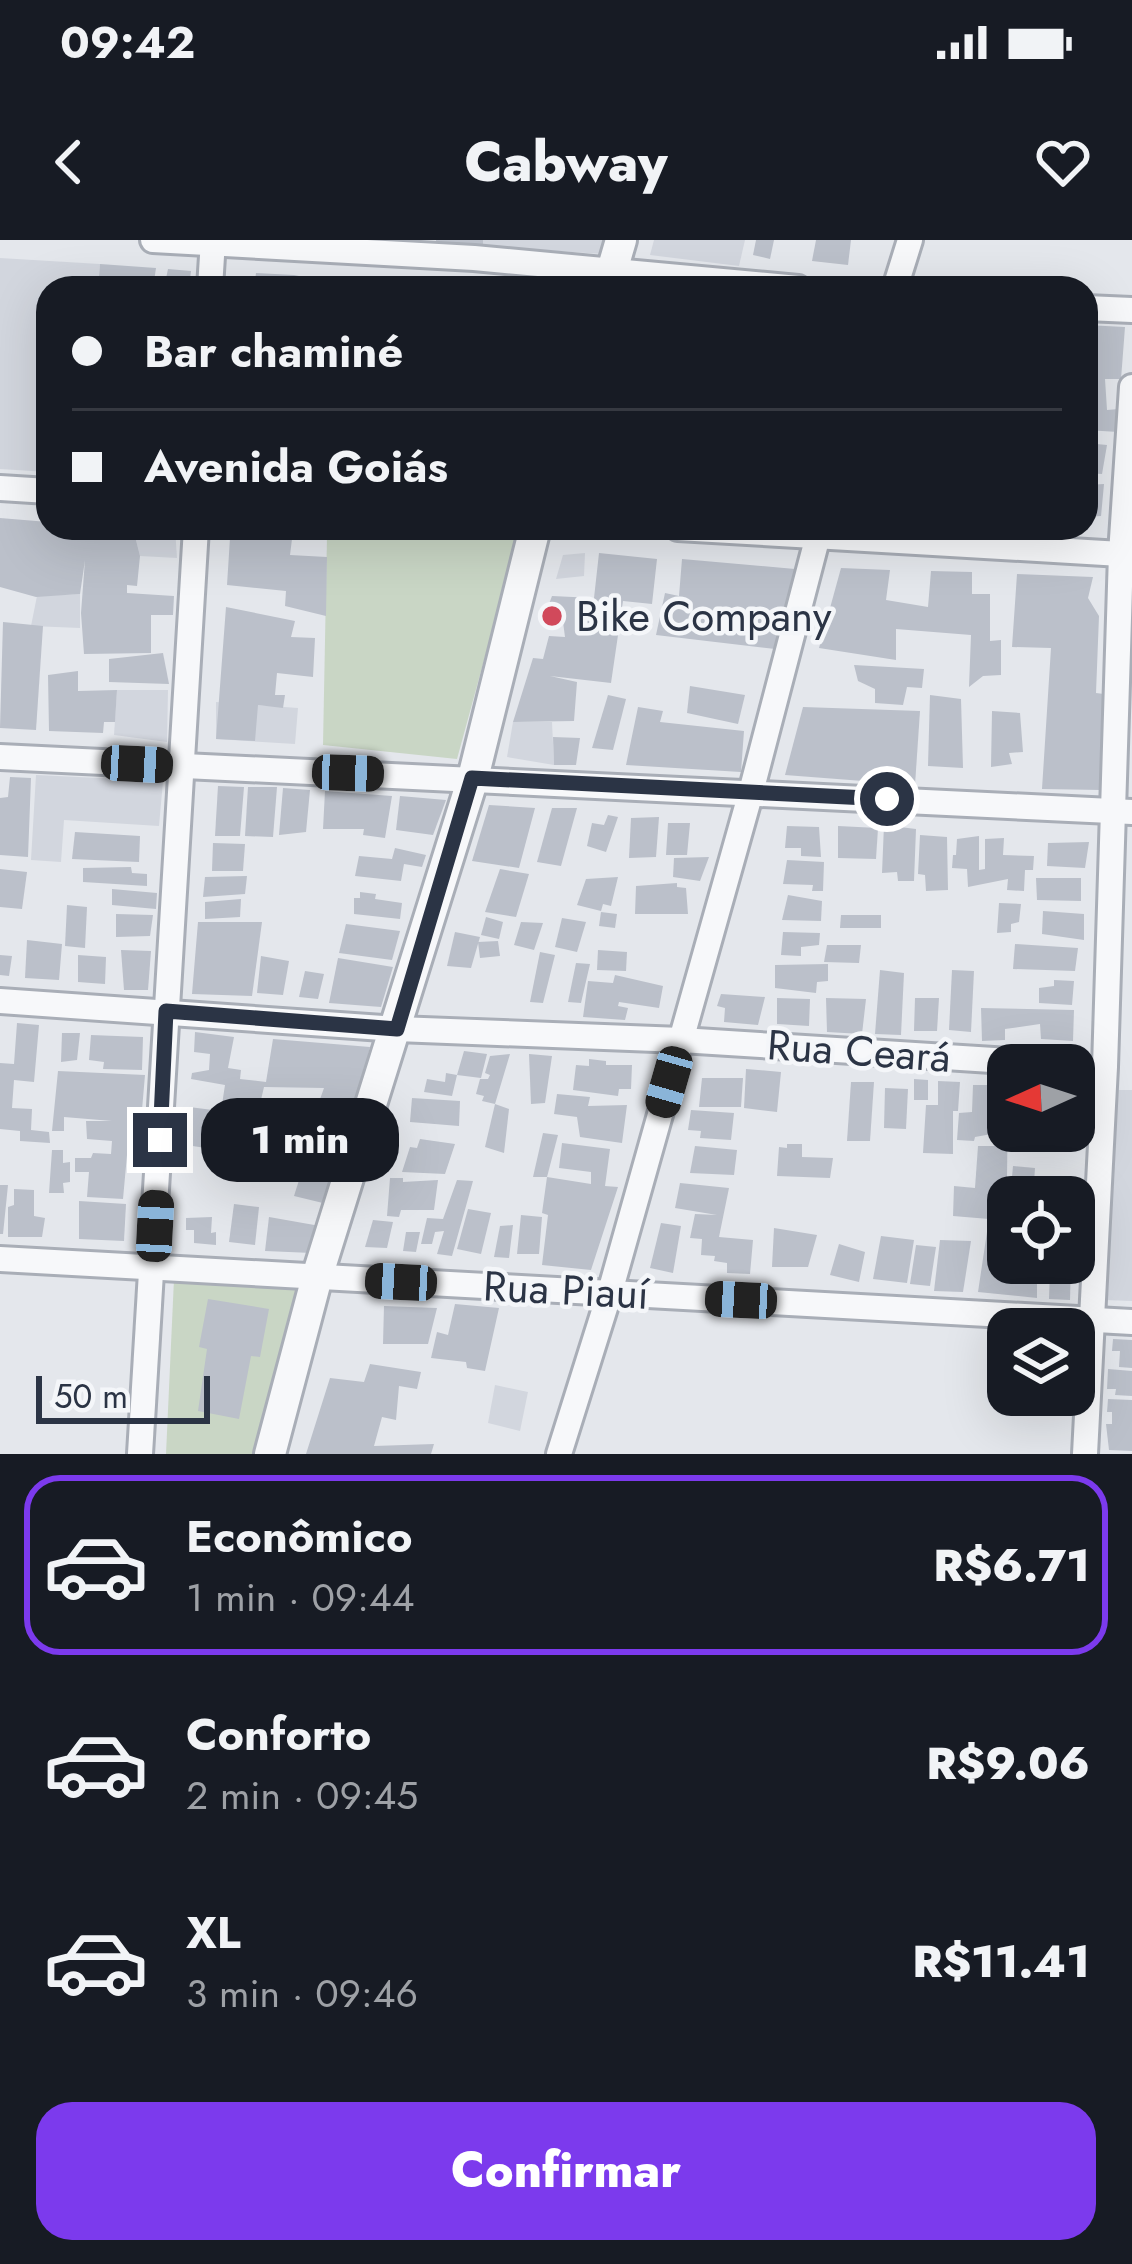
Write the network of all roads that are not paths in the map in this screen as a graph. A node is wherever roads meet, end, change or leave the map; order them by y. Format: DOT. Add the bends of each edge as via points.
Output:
graph roads {
  1 [pos="153,240"];
  2 [pos="910,240"];
  3 [pos="213,242"];
  4 [pos="613,266"];
  5 [pos="211,276"];
  6 [pos="697,276"];
  7 [pos="899,276"];
  8 [pos="1098,309"];
  9 [pos="1132,310"];
  10 [pos="1132,387"];
  11 [pos="0,488"];
  12 [pos="36,490"];
  13 [pos="195,540"];
  14 [pos="532,540"];
  15 [pos="817,540"];
  16 [pos="929,540"];
  17 [pos="1121,554"];
  18 [pos="0,757"];
  19 [pos="182,766"];
  20 [pos="472,778"];
  21 [pos="751,792"];
  22 [pos="1123,812"];
  23 [pos="0,1001"];
  24 [pos="166,1011"];
  25 [pos="397,1029"];
  26 [pos="681,1040"];
  27 [pos="987,1060"];
  28 [pos="1095,1066"];
  29 [pos="1105,1067"];
  30 [pos="1132,1069"];
  31 [pos="0,1258"];
  32 [pos="152,1269"];
  33 [pos="317,1277"];
  34 [pos="610,1292"];
  35 [pos="1091,1308"];
  36 [pos="987,1314"];
  37 [pos="1095,1320"];
  38 [pos="1132,1322"];
  39 [pos="1086,1416"];
  40 [pos="140,1454"];
  41 [pos="270,1454"];
  42 [pos="559,1454"];
  43 [pos="1085,1454"];
  1 -- 3 [label="street"];
  2 -- 7 [label="street"];
  3 -- 4 [label="street"];
  3 -- 5 [label="street"];
  4 -- 6 [label="street"];
  8 -- 9 [label="street"];
  10 -- 17 [label="street"];
  11 -- 12 [label="street"];
  13 -- 19 [label="street"];
  14 -- 20 [label="street"];
  15 -- 21 [label="street"];
  16 -- 17 [label="street"];
  17 -- 22 [label="street"];
  18 -- 19 [label="street"];
  19 -- 20 [label="street"];
  19 -- 24 [label="street"];
  20 -- 21 [label="street"];
  20 -- 25 [label="street"];
  21 -- 22 [label="street"];
  21 -- 26 [label="street"];
  22 -- 29 [label="street"];
  23 -- 24 [label="street, Rua Ceará"];
  24 -- 25 [label="street, Rua Ceará"];
  24 -- 32 [label="street"];
  25 -- 26 [label="street, Rua Ceará"];
  25 -- 33 [label="street"];
  26 -- 27 [label="street, Rua Ceará"];
  26 -- 34 [label="street"];
  28 -- 29 [label="street, Rua Ceará"];
  29 -- 30 [label="street, Rua Ceará"];
  29 -- 35 [label="street"];
  31 -- 32 [label="street, Rua Piauí"];
  32 -- 33 [label="street, Rua Piauí"];
  32 -- 40 [label="street"];
  33 -- 34 [label="street, Rua Piauí"];
  33 -- 41 [label="street"];
  34 -- 36 [label="street, Rua Piauí"];
  34 -- 42 [label="street"];
  37 -- 38 [label="street, Rua Piauí"];
  39 -- 43 [label="street"];
}
